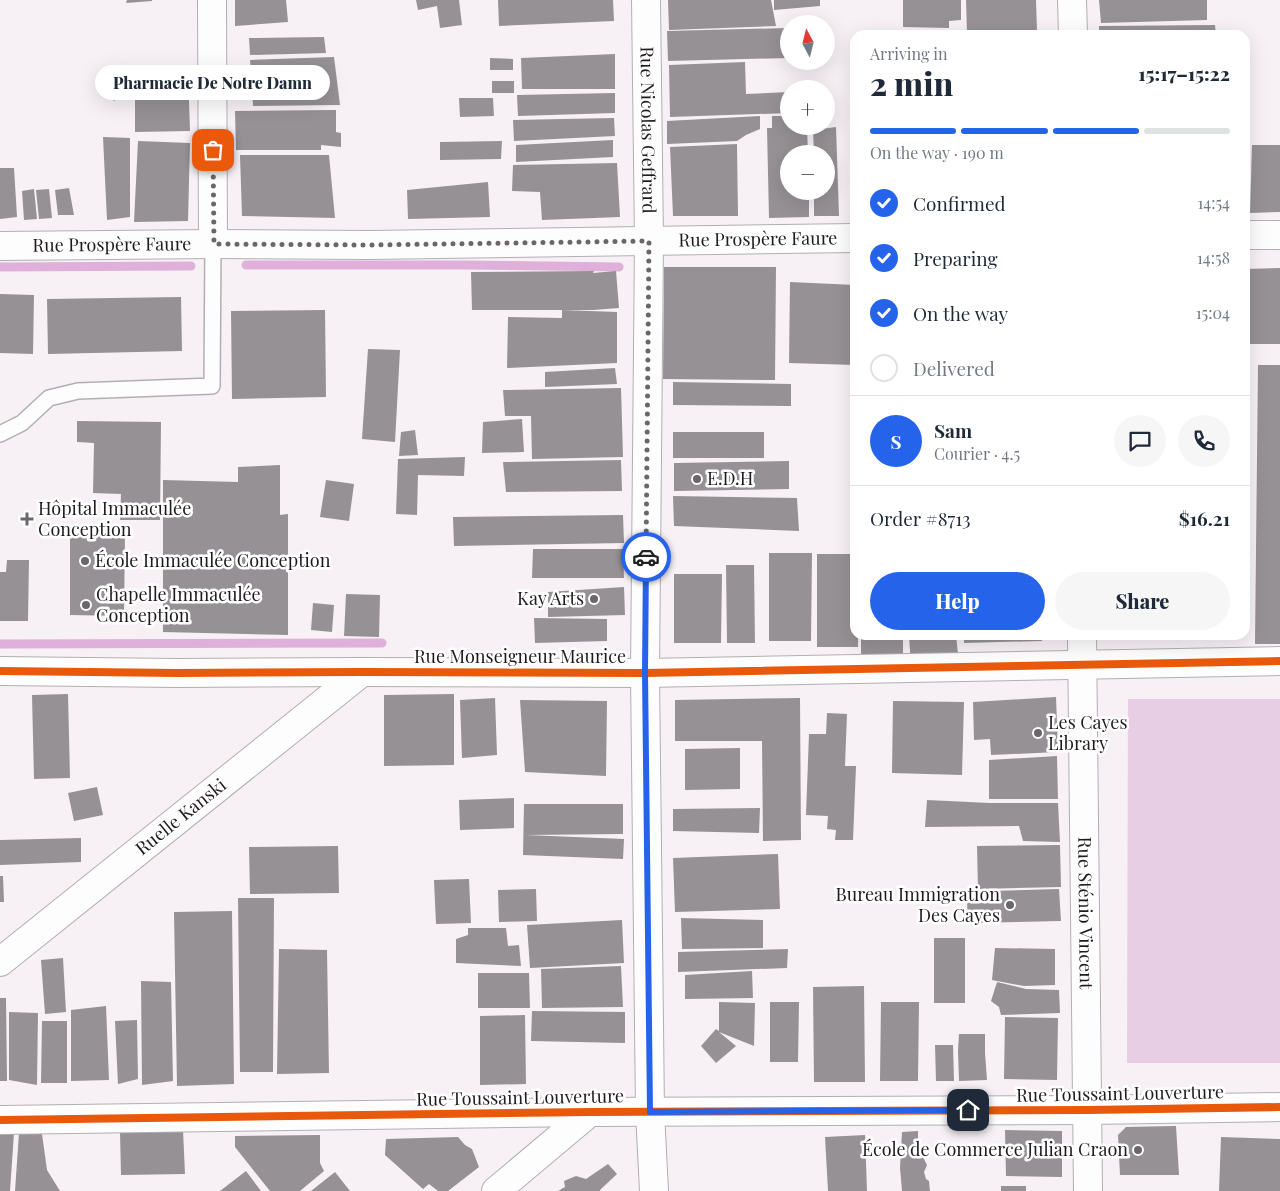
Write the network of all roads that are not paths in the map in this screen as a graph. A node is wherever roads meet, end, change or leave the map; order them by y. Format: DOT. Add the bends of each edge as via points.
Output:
graph roads {
  1 [pos="212,0"];
  2 [pos="646,0"];
  3 [pos="1072,0"];
  4 [pos="1073,30"];
  5 [pos="1250,235"];
  6 [pos="1280,235"];
  7 [pos="850,238"];
  8 [pos="649,241"];
  9 [pos="214,244"];
  10 [pos="0,246"];
  11 [pos="0,434"];
  12 [pos="1082,640"];
  13 [pos="1280,661"];
  14 [pos="1082,664"];
  15 [pos="0,671"];
  16 [pos="362,672"];
  17 [pos="645,672"];
  18 [pos="0,962"];
  19 [pos="1280,1107"];
  20 [pos="1088,1110"];
  21 [pos="590,1112"];
  22 [pos="650,1112"];
  23 [pos="0,1120"];
  24 [pos="496,1191"];
  25 [pos="654,1191"];
  26 [pos="1088,1191"];
  1 -- 9 [label="street"];
  2 -- 8 [label="street, Rue Nicolas Geffrard"];
  3 -- 4 [label="street"];
  5 -- 6 [label="street"];
  7 -- 8 [label="street, Rue Prospère Faure"];
  8 -- 9 [label="street, Rue Prospère Faure"];
  8 -- 17 [label="street, Rue Nicolas Geffrard"];
  9 -- 10 [label="street, Rue Prospère Faure"];
  9 -- 11 [label="lane" via="212,386 78,391 49,398 22,423"];
  12 -- 14 [label="street, Rue Sténio Vincent"];
  13 -- 14 [label="street, Rue Monseigneur Maurice"];
  14 -- 17 [label="street, Rue Monseigneur Maurice"];
  14 -- 20 [label="street, Rue Sténio Vincent"];
  15 -- 16 [label="street, Rue Monseigneur Maurice"];
  16 -- 17 [label="street, Rue Monseigneur Maurice"];
  16 -- 18 [label="street, Ruelle Kanski"];
  17 -- 22 [label="street, Rue Nicolas Geffrard"];
  19 -- 20 [label="street, Rue Toussaint Louverture"];
  20 -- 22 [label="street, Rue Toussaint Louverture"];
  20 -- 26 [label="street, Rue Sténio Vincent"];
  21 -- 22 [label="street, Rue Toussaint Louverture"];
  21 -- 23 [label="street, Rue Toussaint Louverture"];
  21 -- 24 [label="street"];
  22 -- 25 [label="street, Rue Nicolas Geffrard"];
}
